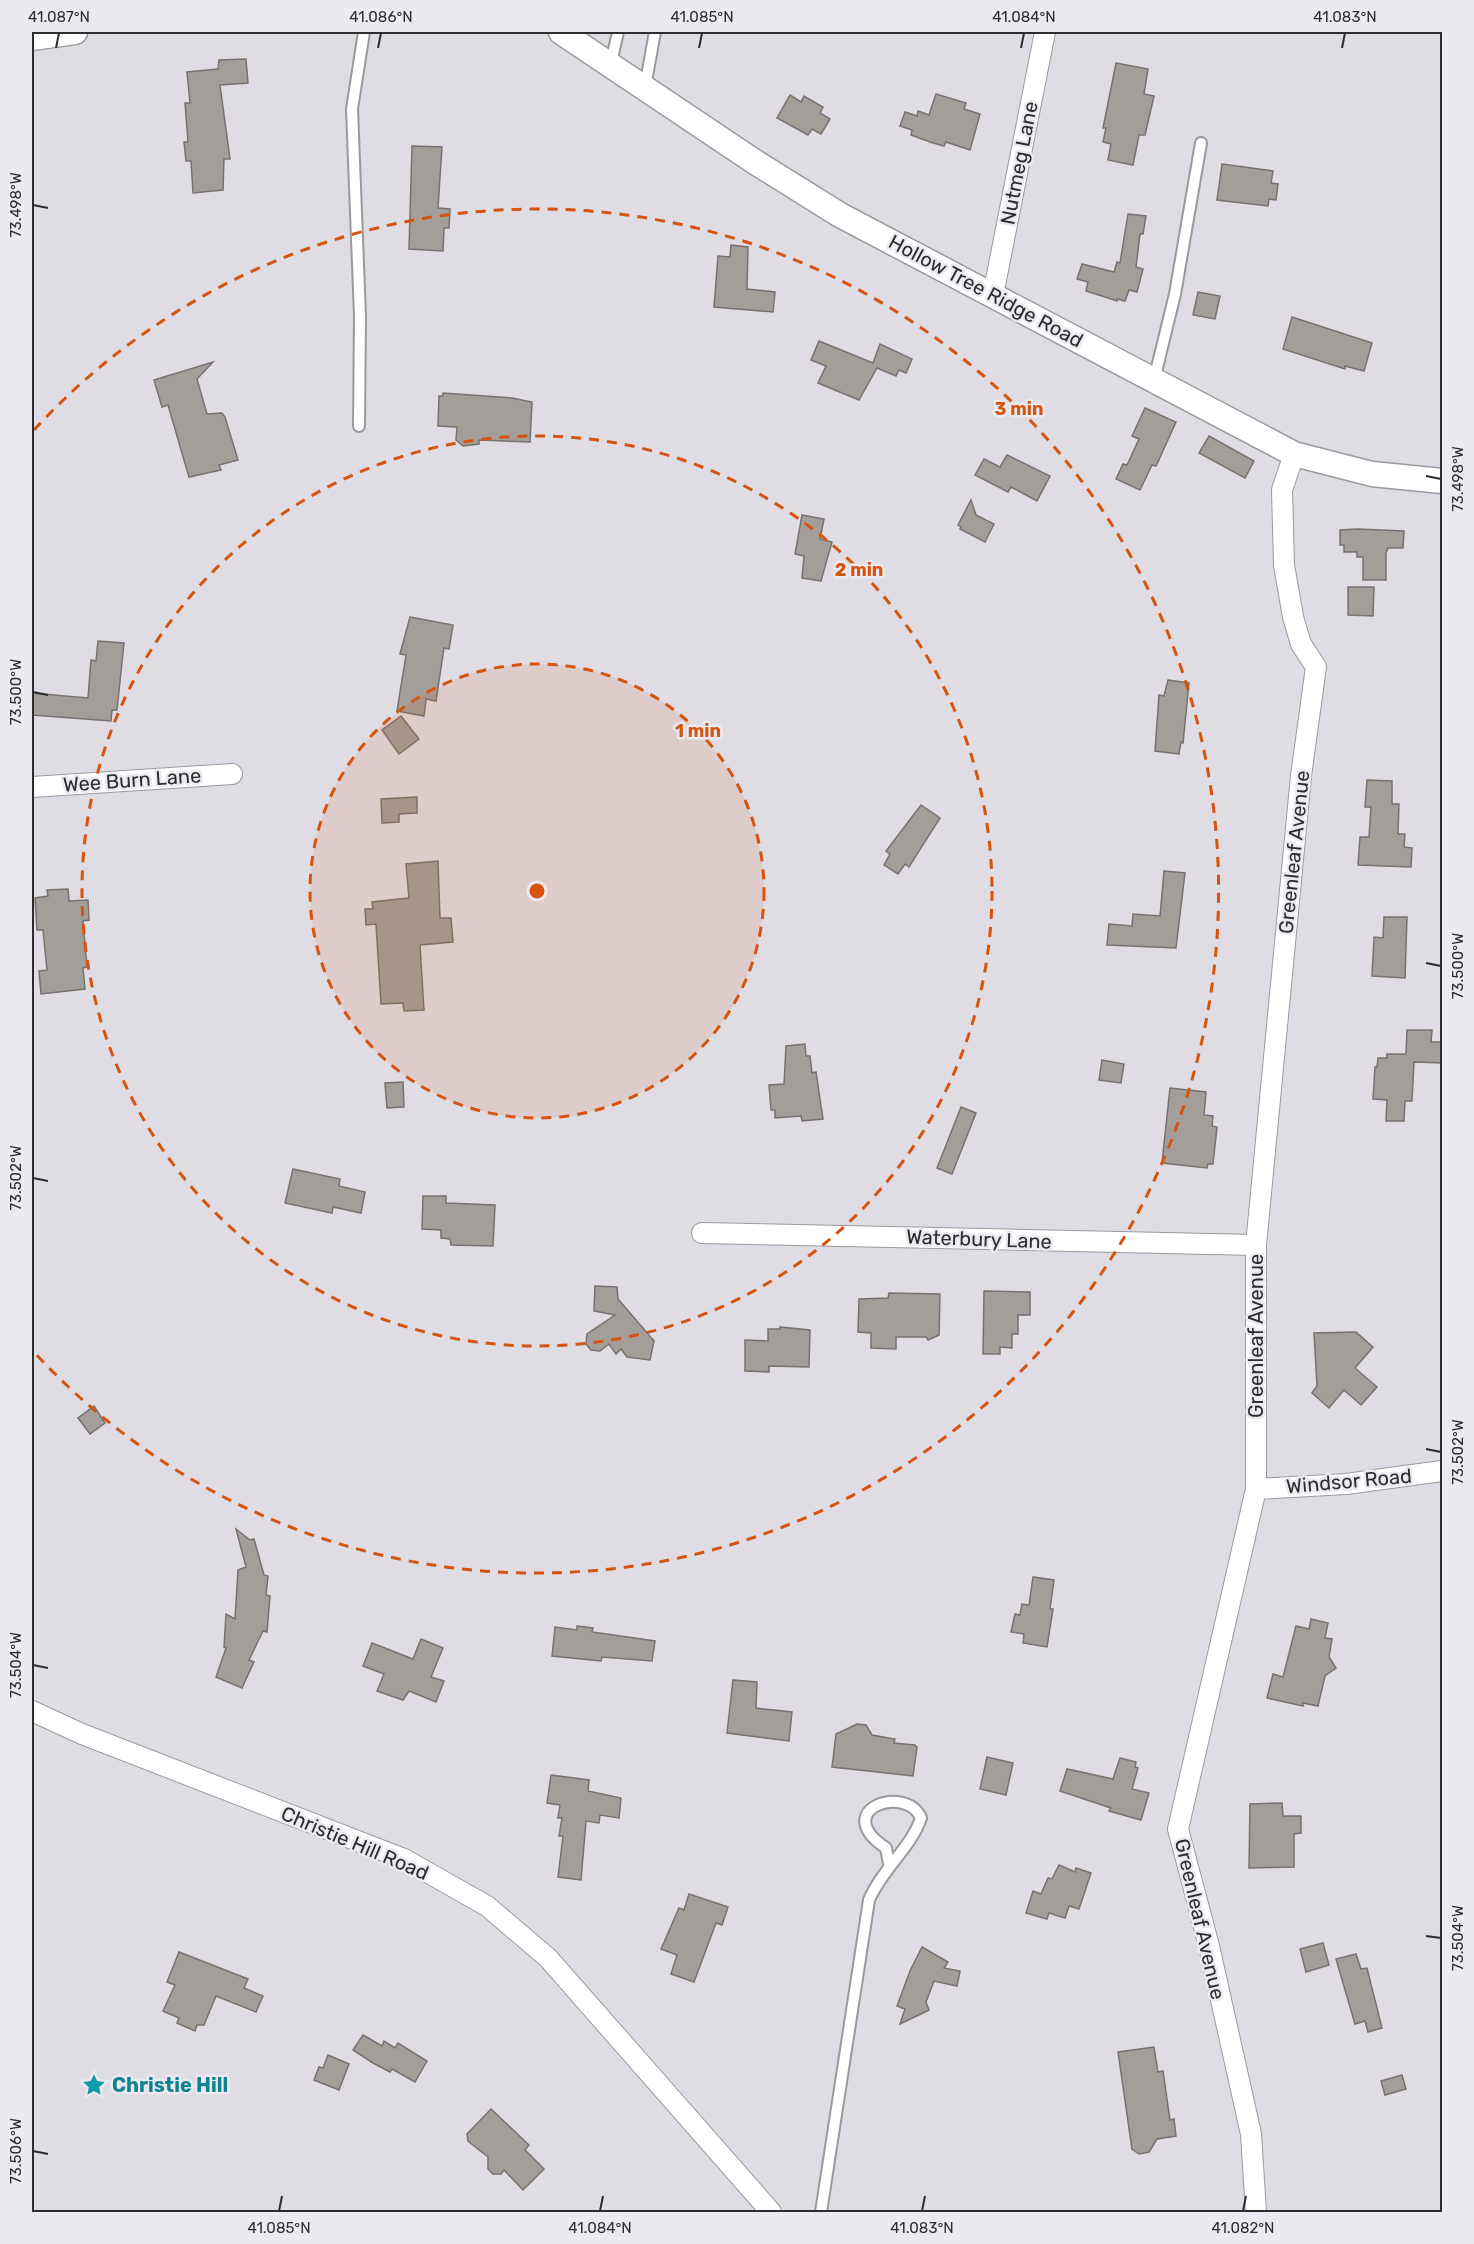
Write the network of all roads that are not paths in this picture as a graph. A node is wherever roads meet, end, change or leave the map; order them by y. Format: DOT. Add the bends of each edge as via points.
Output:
graph roads {
  1 [pos="75,32"];
  2 [pos="364,32"];
  3 [pos="561,32"];
  4 [pos="618,32"];
  5 [pos="655,32"];
  6 [pos="1045,32"];
  7 [pos="32,38"];
  8 [pos="611,63"];
  9 [pos="645,87"];
  10 [pos="1201,142"];
  11 [pos="993,295"];
  12 [pos="1154,380"];
  13 [pos="359,426"];
  14 [pos="1294,454"];
  15 [pos="1443,481"];
  16 [pos="232,774"];
  17 [pos="32,787"];
  18 [pos="702,1233"];
  19 [pos="1256,1245"];
  20 [pos="1443,1471"];
  21 [pos="1256,1489"];
  22 [pos="32,1711"];
  23 [pos="889,1864"];
  24 [pos="771,2212"];
  25 [pos="821,2212"];
  26 [pos="1256,2212"];
  1 -- 7 [label="street"];
  2 -- 13 [label="lane" via="352,109 360,316"];
  3 -- 8 [label="street, Hollow Tree Ridge Road"];
  4 -- 8 [label="lane"];
  5 -- 9 [label="lane"];
  6 -- 11 [label="street, Nutmeg Lane"];
  8 -- 9 [label="street, Hollow Tree Ridge Road"];
  9 -- 11 [label="street, Hollow Tree Ridge Road" via="840,215"];
  10 -- 12 [label="lane" via="1175,294"];
  11 -- 12 [label="street, Hollow Tree Ridge Road"];
  12 -- 14 [label="street, Hollow Tree Ridge Road"];
  14 -- 15 [label="street, Hollow Tree Ridge Road" via="1372,474"];
  14 -- 19 [label="street, Greenleaf Avenue" via="1282,490 1284,565 1301,644 1316,667 1301,776"];
  16 -- 17 [label="street, Wee Burn Lane"];
  18 -- 19 [label="street, Waterbury Lane"];
  19 -- 21 [label="street, Greenleaf Avenue"];
  20 -- 21 [label="street, Windsor Road" via="1346,1484"];
  21 -- 26 [label="street, Greenleaf Avenue" via="1178,1829 1251,2134"];
  22 -- 24 [label="street, Christie Hill Road" via="404,1860 487,1906 548,1958"];
  23 -- 23 [label="lane" via="916,1831 921,1818 911,1806 898,1802 878,1804 869,1809 865,1818 868,1834 886,1848"];
  23 -- 25 [label="lane" via="869,1900"];
}
